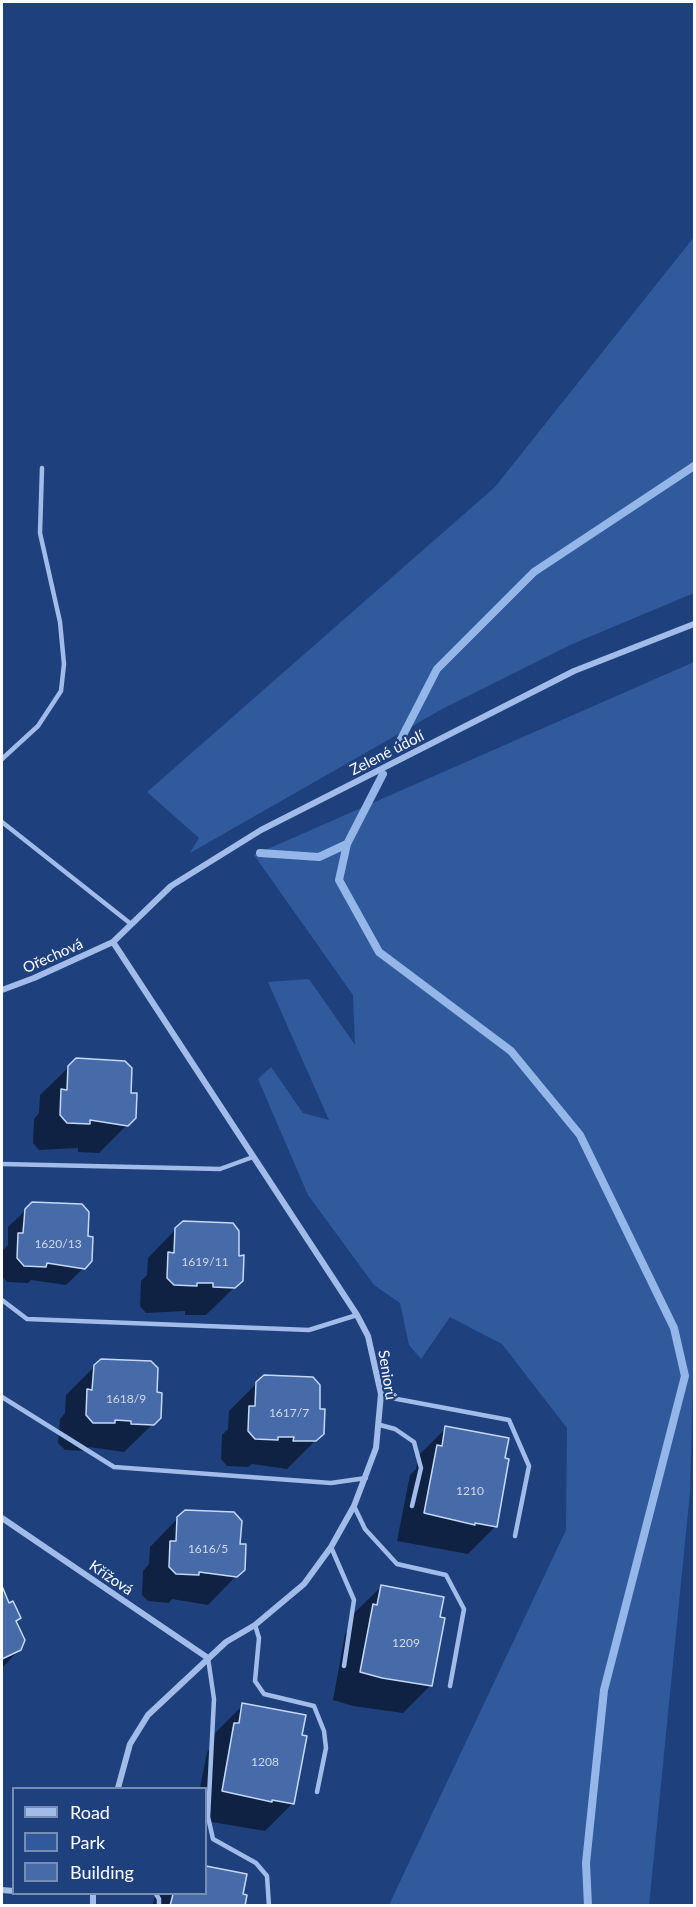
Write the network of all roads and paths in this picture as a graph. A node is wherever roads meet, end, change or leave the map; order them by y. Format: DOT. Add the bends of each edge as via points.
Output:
graph roads {
  1 [pos="42,468"];
  2 [pos="694,624"];
  3 [pos="2,759"];
  4 [pos="2,822"];
  5 [pos="131,924"];
  6 [pos="113,942"];
  7 [pos="2,990"];
  8 [pos="253,1157"];
  9 [pos="2,1164"];
  10 [pos="2,1300"];
  11 [pos="357,1315"];
  12 [pos="381,1394"];
  13 [pos="2,1397"];
  14 [pos="380,1425"];
  15 [pos="366,1478"];
  16 [pos="354,1506"];
  17 [pos="412,1506"];
  18 [pos="2,1518"];
  19 [pos="515,1536"];
  20 [pos="331,1547"];
  21 [pos="255,1625"];
  22 [pos="207,1658"];
  23 [pos="344,1665"];
  24 [pos="450,1686"];
  25 [pos="118,1787"];
  26 [pos="318,1792"];
  27 [pos="269,1905"];
  1 -- 3 [label="lane" via="40,533 60,622 64,664 61,691 38,726"];
  2 -- 5 [label="street, Zelené údolí" via="574,671 261,830 171,886"];
  4 -- 5 [label="lane"];
  5 -- 6 [label="street, Zelené údolí"];
  6 -- 7 [label="street, Ořechová"];
  6 -- 8 [label="street, Seniorů"];
  8 -- 9 [label="lane" via="220,1169"];
  8 -- 11 [label="street, Seniorů"];
  10 -- 11 [label="lane" via="27,1319 309,1330"];
  11 -- 12 [label="street, Seniorů" via="368,1336"];
  12 -- 14 [label="street, Seniorů"];
  12 -- 19 [label="lane" via="509,1420 529,1466"];
  13 -- 15 [label="lane" via="114,1467 331,1482"];
  14 -- 15 [label="street, Seniorů"];
  14 -- 17 [label="lane" via="395,1429 414,1442 421,1467"];
  15 -- 16 [label="street, Seniorů"];
  16 -- 20 [label="street, Seniorů"];
  16 -- 24 [label="lane" via="365,1529 397,1563 446,1575 464,1609"];
  18 -- 22 [label="street, Křížová"];
  20 -- 21 [label="street, Seniorů" via="304,1584"];
  20 -- 23 [label="lane" via="354,1600"];
  21 -- 22 [label="street, Seniorů"];
  21 -- 26 [label="lane" via="259,1638 255,1681 264,1694 314,1706 324,1731 326,1748"];
  22 -- 25 [label="street, Seniorů" via="148,1715 130,1744"];
  22 -- 27 [label="lane" via="214,1699 208,1817 213,1839 256,1863 267,1876"];
}
